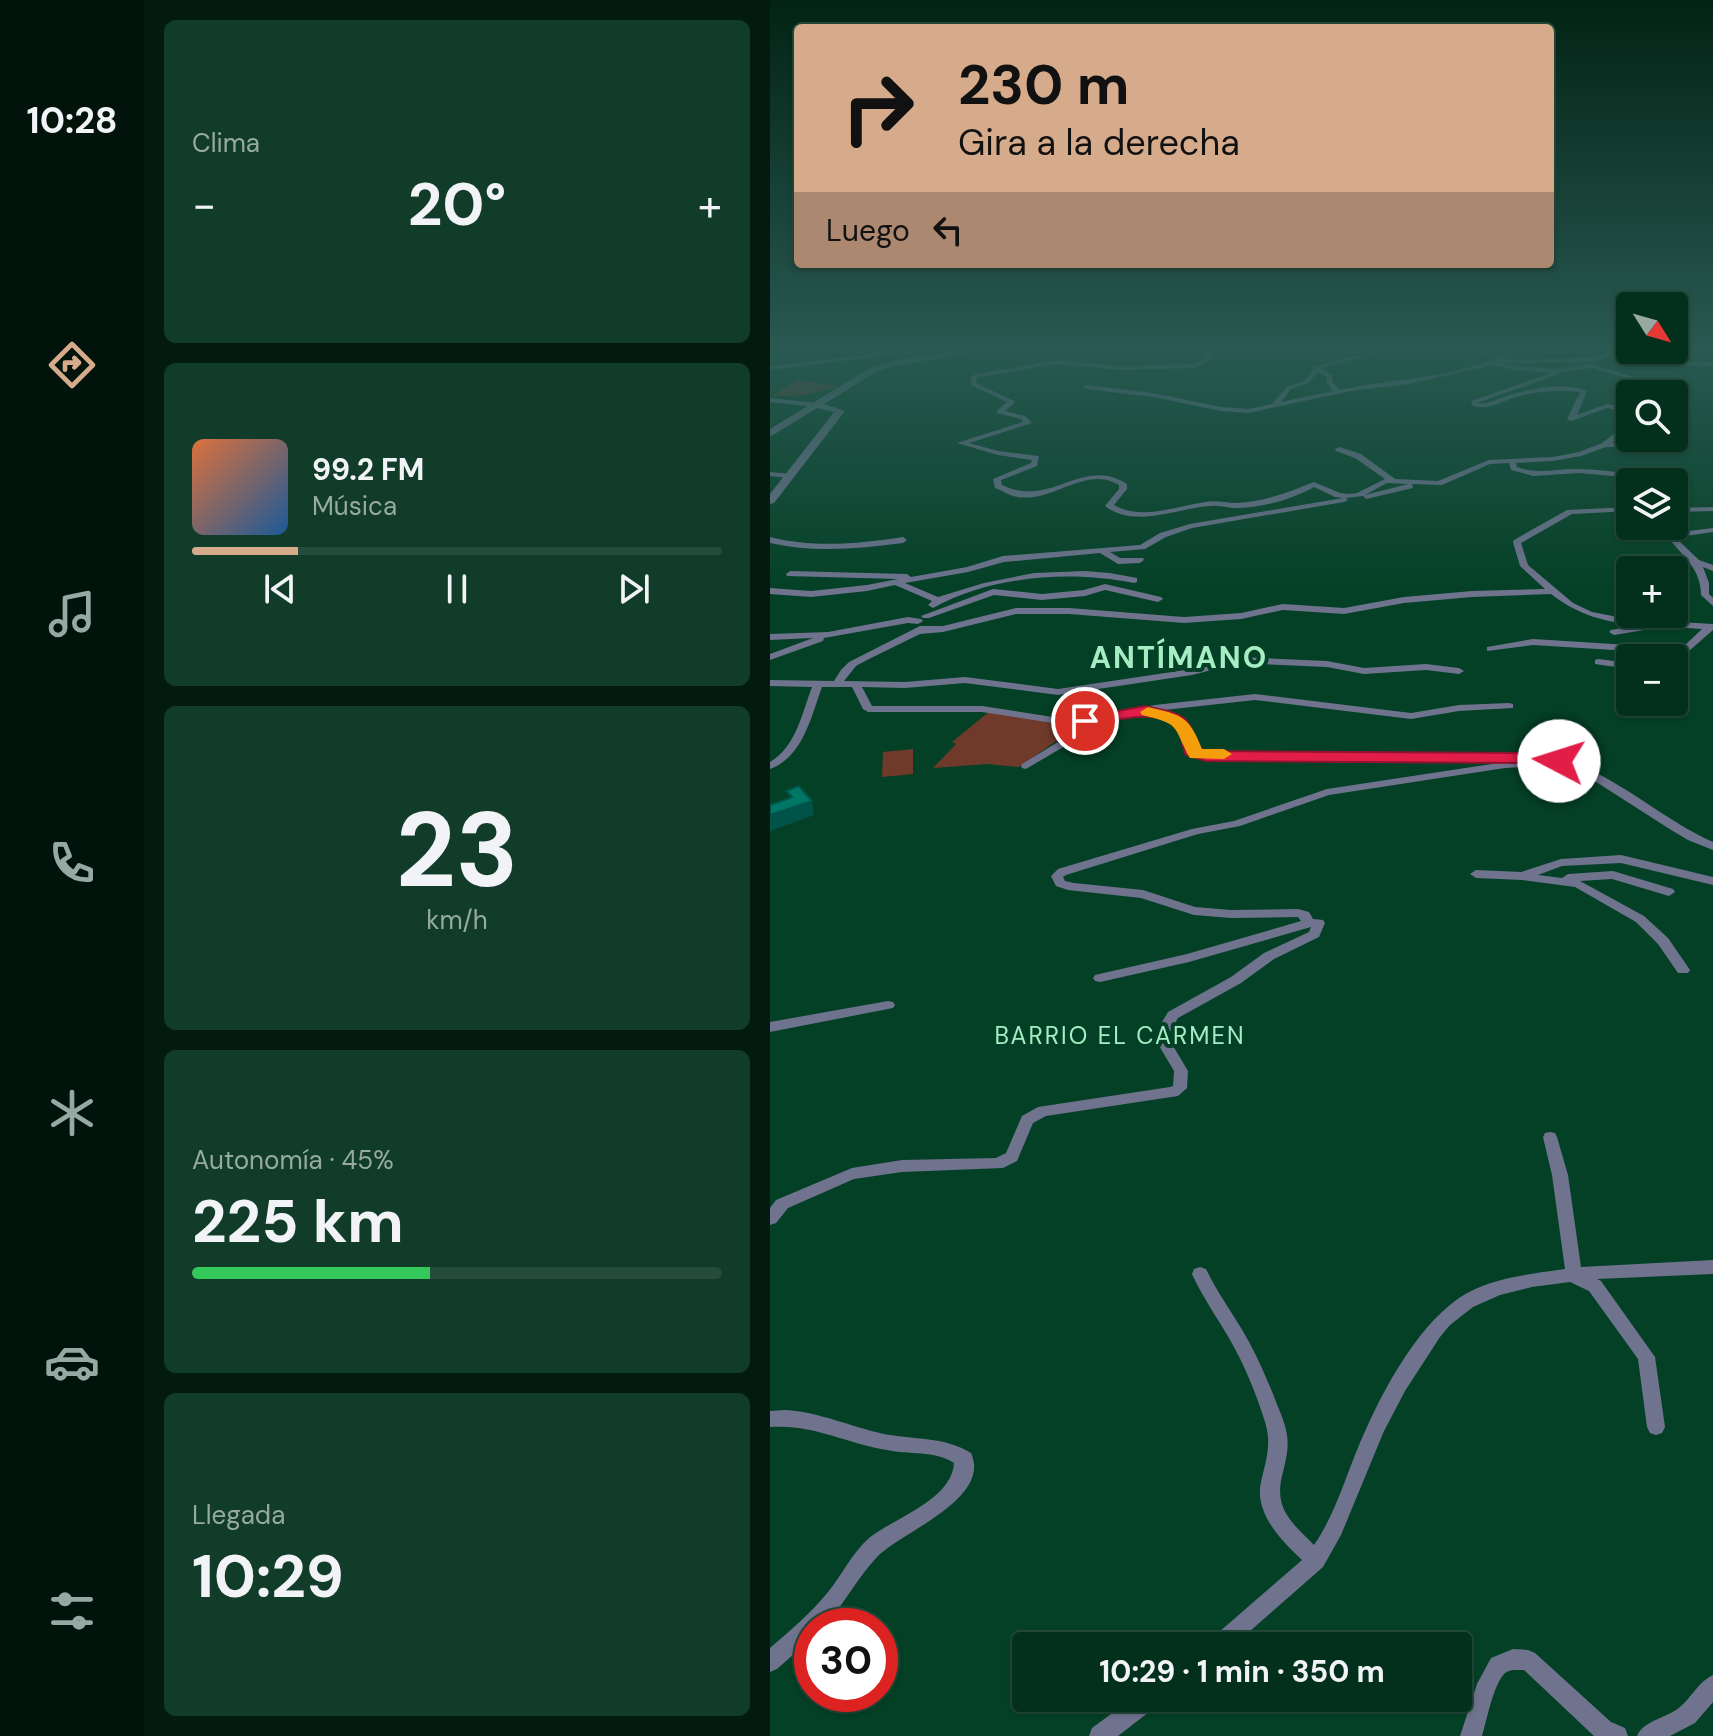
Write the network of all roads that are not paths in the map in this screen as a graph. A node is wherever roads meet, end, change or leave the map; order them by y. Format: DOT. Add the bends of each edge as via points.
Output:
graph roads {
  1 [pos="827,428"];
  2 [pos="1011,428"];
  3 [pos="1616,436"];
  4 [pos="1605,445"];
  5 [pos="1616,445"];
  6 [pos="1616,447"];
  7 [pos="1339,449"];
  8 [pos="1512,462"];
  9 [pos="1576,462"];
  10 [pos="770,474"];
  11 [pos="790,476"];
  12 [pos="1616,477"];
  13 [pos="1393,481"];
  14 [pos="1442,483"];
  15 [pos="770,501"];
  16 [pos="1713,509"];
  17 [pos="1616,510"];
  18 [pos="1688,510"];
  19 [pos="1713,530"];
  20 [pos="770,540"];
  21 [pos="903,540"];
  22 [pos="1103,552"];
  23 [pos="1140,560"];
  24 [pos="1696,562"];
  25 [pos="1713,568"];
  26 [pos="790,574"];
  27 [pos="934,576"];
  28 [pos="1134,580"];
  29 [pos="899,584"];
  30 [pos="770,591"];
  31 [pos="1553,591"];
  32 [pos="1158,599"];
  33 [pos="938,600"];
  34 [pos="1713,603"];
  35 [pos="921,623"];
  36 [pos="1712,626"];
  37 [pos="1614,632"];
  38 [pos="828,635"];
  39 [pos="770,637"];
  40 [pos="1695,640"];
  41 [pos="1490,649"];
  42 [pos="1688,653"];
  43 [pos="770,657"];
  44 [pos="1598,662"];
  45 [pos="1616,664"];
  46 [pos="1459,671"];
  47 [pos="838,682"];
  48 [pos="770,683"];
  49 [pos="818,683"];
  50 [pos="856,685"];
  51 [pos="1509,706"];
  52 [pos="1149,712"];
  53 [pos="1559,761"];
  54 [pos="770,766"];
  55 [pos="1026,766"];
  56 [pos="1713,846"];
  57 [pos="1476,874"];
  58 [pos="1522,876"];
  59 [pos="1541,881"];
  60 [pos="1713,881"];
  61 [pos="1669,892"];
  62 [pos="1308,923"];
  63 [pos="1683,970"];
  64 [pos="1100,978"];
  65 [pos="888,1005"];
  66 [pos="770,1027"];
  67 [pos="1550,1137"];
  68 [pos="770,1219"];
  69 [pos="1713,1267"];
  70 [pos="1200,1274"];
  71 [pos="1574,1276"];
  72 [pos="770,1419"];
  73 [pos="1656,1427"];
  74 [pos="1316,1560"];
  75 [pos="1234,1632"];
  76 [pos="770,1662"];
  77 [pos="1713,1686"];
  78 [pos="1135,1712"];
  79 [pos="1112,1732"];
  80 [pos="1471,1736"];
  81 [pos="1617,1736"];
  82 [pos="1648,1736"];
  1 -- 11 [label="street"];
  2 -- 13 [label="street" via="961,443 1036,458 1034,464 997,479 1006,492 1046,494 1086,478 1112,478 1123,489 1109,506 1127,513 1244,505 1314,484 1338,495 1359,495"];
  3 -- 4 [label="street"];
  4 -- 5 [label="street"];
  4 -- 8 [label="street" via="1581,454"];
  6 -- 9 [label="street"];
  7 -- 13 [label="street"];
  8 -- 12 [label="street" via="1528,474 1563,471"];
  8 -- 14 [label="street" via="1489,462"];
  10 -- 11 [label="street"];
  11 -- 15 [label="street"];
  13 -- 14 [label="street"];
  14 -- 22 [label="street" via="1204,523 1172,531 1142,547"];
  16 -- 18 [label="street"];
  17 -- 31 [label="street" via="1570,512 1517,542 1524,566"];
  19 -- 24 [label="street" via="1675,535"];
  20 -- 21 [label="street" via="792,546 868,546"];
  22 -- 23 [label="street" via="1118,561"];
  22 -- 27 [label="street" via="1003,559"];
  24 -- 25 [label="street"];
  24 -- 34 [label="street" via="1705,595"];
  26 -- 27 [label="street"];
  27 -- 29 [label="street"];
  28 -- 33 [label="street" via="1097,574 1001,580"];
  29 -- 30 [label="street" via="811,594"];
  29 -- 33 [label="street"];
  31 -- 35 [label="street" via="1472,594 1344,611 1283,607 1184,620 1016,611 943,629"];
  31 -- 36 [label="street" via="1571,607 1608,620"];
  32 -- 35 [label="street" via="1105,587 1042,597 993,592"];
  33 -- 35 [label="street"];
  35 -- 38 [label="street" via="908,620"];
  35 -- 47 [label="street" via="893,646 858,659"];
  36 -- 40 [label="street"];
  37 -- 40 [label="street" via="1658,628"];
  38 -- 39 [label="street"];
  38 -- 43 [label="street"];
  40 -- 41 [label="street" via="1686,649 1668,651 1533,642"];
  40 -- 42 [label="street"];
  44 -- 45 [label="street"];
  46 -- 50 [label="street" via="1364,671 1239,660 1058,692 965,680"];
  47 -- 49 [label="street"];
  47 -- 50 [label="street"];
  48 -- 49 [label="street"];
  49 -- 54 [label="street" via="794,743 781,761"];
  50 -- 52 [label="street" via="868,709 982,709 1068,722"];
  51 -- 52 [label="street" via="1411,716 1255,697"];
  52 -- 53 [label="street" via="1185,726 1192,751 1206,756"];
  52 -- 55 [label="street" via="1085,727"];
  53 -- 56 [label="street"];
  53 -- 62 [label="street" via="1327,792 1236,824 1085,862 1057,876 1072,887 1143,894 1194,911 1290,912 1305,915"];
  57 -- 58 [label="street"];
  58 -- 59 [label="street"];
  58 -- 60 [label="street" via="1561,863 1621,859"];
  59 -- 61 [label="street" via="1613,875"];
  59 -- 63 [label="street" via="1578,884 1621,906 1663,941"];
  62 -- 64 [label="street"];
  62 -- 68 [label="street" via="1319,923 1315,934 1173,1015 1163,1032 1181,1071 1180,1088 1173,1092 1043,1111 1027,1120 1012,1157 998,1164 902,1166 852,1174 782,1204"];
  65 -- 66 [label="street"];
  67 -- 71 [label="street"];
  69 -- 71 [label="street"];
  70 -- 74 [label="street" via="1235,1334 1276,1427 1280,1445 1270,1500 1288,1531"];
  71 -- 73 [label="street" via="1595,1286 1646,1357"];
  71 -- 74 [label="street" via="1504,1287 1445,1318 1393,1396 1336,1530"];
  72 -- 76 [label="street" via="801,1418 882,1441 942,1448 964,1459 965,1469 954,1491 875,1546 830,1603"];
  74 -- 75 [label="street"];
  77 -- 82 [label="street" via="1687,1715"];
  78 -- 79 [label="street"];
  80 -- 81 [label="street" via="1487,1684 1498,1665 1513,1659 1528,1660 1547,1674 1603,1730"];
}
